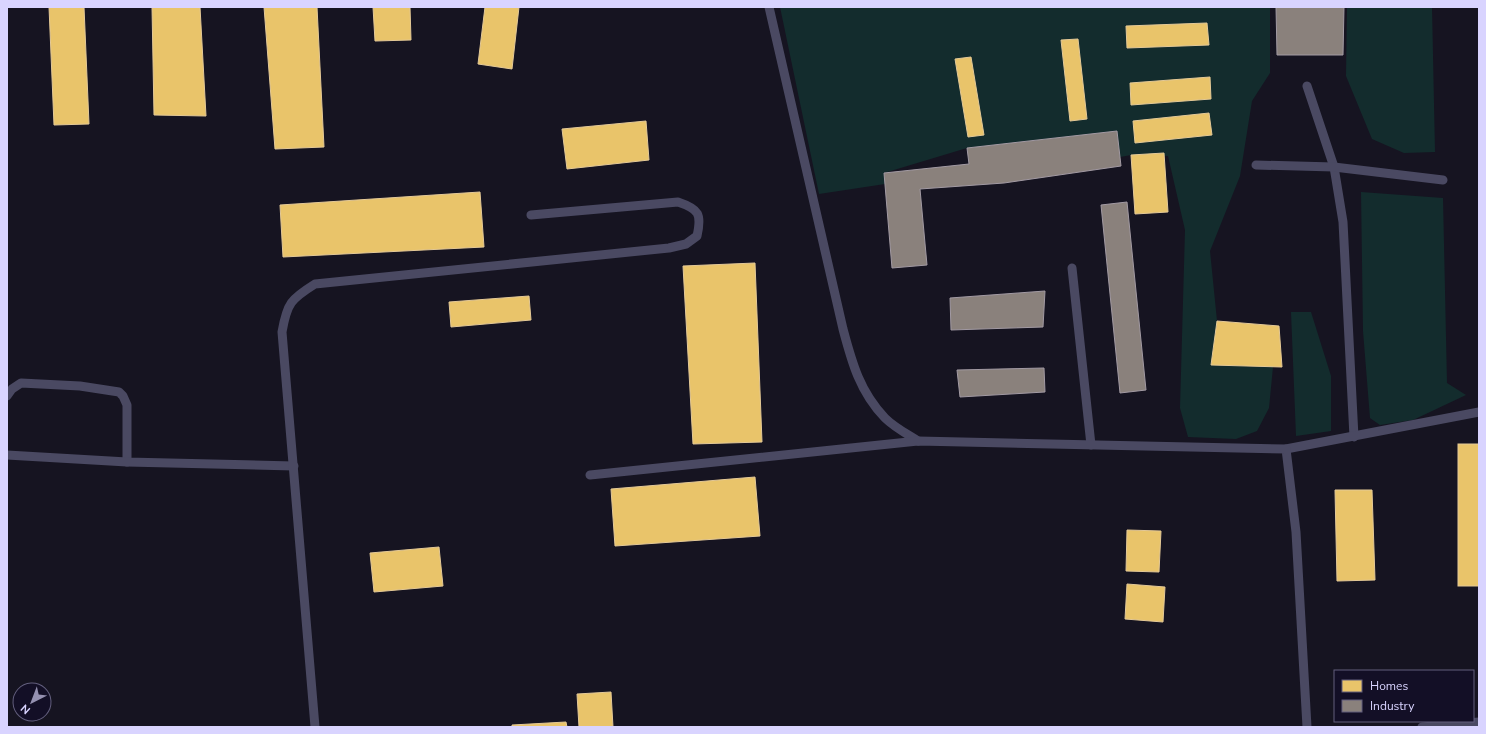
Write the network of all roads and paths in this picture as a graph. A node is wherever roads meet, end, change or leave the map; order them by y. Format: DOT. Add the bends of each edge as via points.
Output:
graph roads {
  1 [pos="769,7"];
  2 [pos="1307,86"];
  3 [pos="1256,165"];
  4 [pos="1334,167"];
  5 [pos="1443,180"];
  6 [pos="531,215"];
  7 [pos="1072,268"];
  8 [pos="7,396"];
  9 [pos="1479,412"];
  10 [pos="1354,437"];
  11 [pos="918,442"];
  12 [pos="1091,445"];
  13 [pos="1286,449"];
  14 [pos="7,455"];
  15 [pos="127,462"];
  16 [pos="294,466"];
  17 [pos="590,475"];
  18 [pos="1479,722"];
  19 [pos="315,727"];
  20 [pos="1307,727"];
  21 [pos="1422,727"];
  1 -- 11 [label="lane" via="854,369 868,398 886,419"];
  2 -- 4 [label="lane"];
  3 -- 4 [label="lane"];
  4 -- 5 [label="lane"];
  4 -- 10 [label="lane" via="1343,222"];
  6 -- 16 [label="lane" via="678,202 691,207 698,214 700,223 697,236 686,244 670,248 315,284 297,295 286,311 282,332"];
  7 -- 12 [label="lane"];
  8 -- 15 [label="lane" via="21,383 80,386 119,392 127,405"];
  9 -- 10 [label="lane"];
  10 -- 13 [label="lane"];
  11 -- 12 [label="lane"];
  11 -- 17 [label="lane"];
  12 -- 13 [label="lane"];
  13 -- 20 [label="lane" via="1296,532"];
  14 -- 15 [label="lane"];
  15 -- 16 [label="lane"];
  16 -- 19 [label="lane"];
  18 -- 21 [label="lane"];
}
